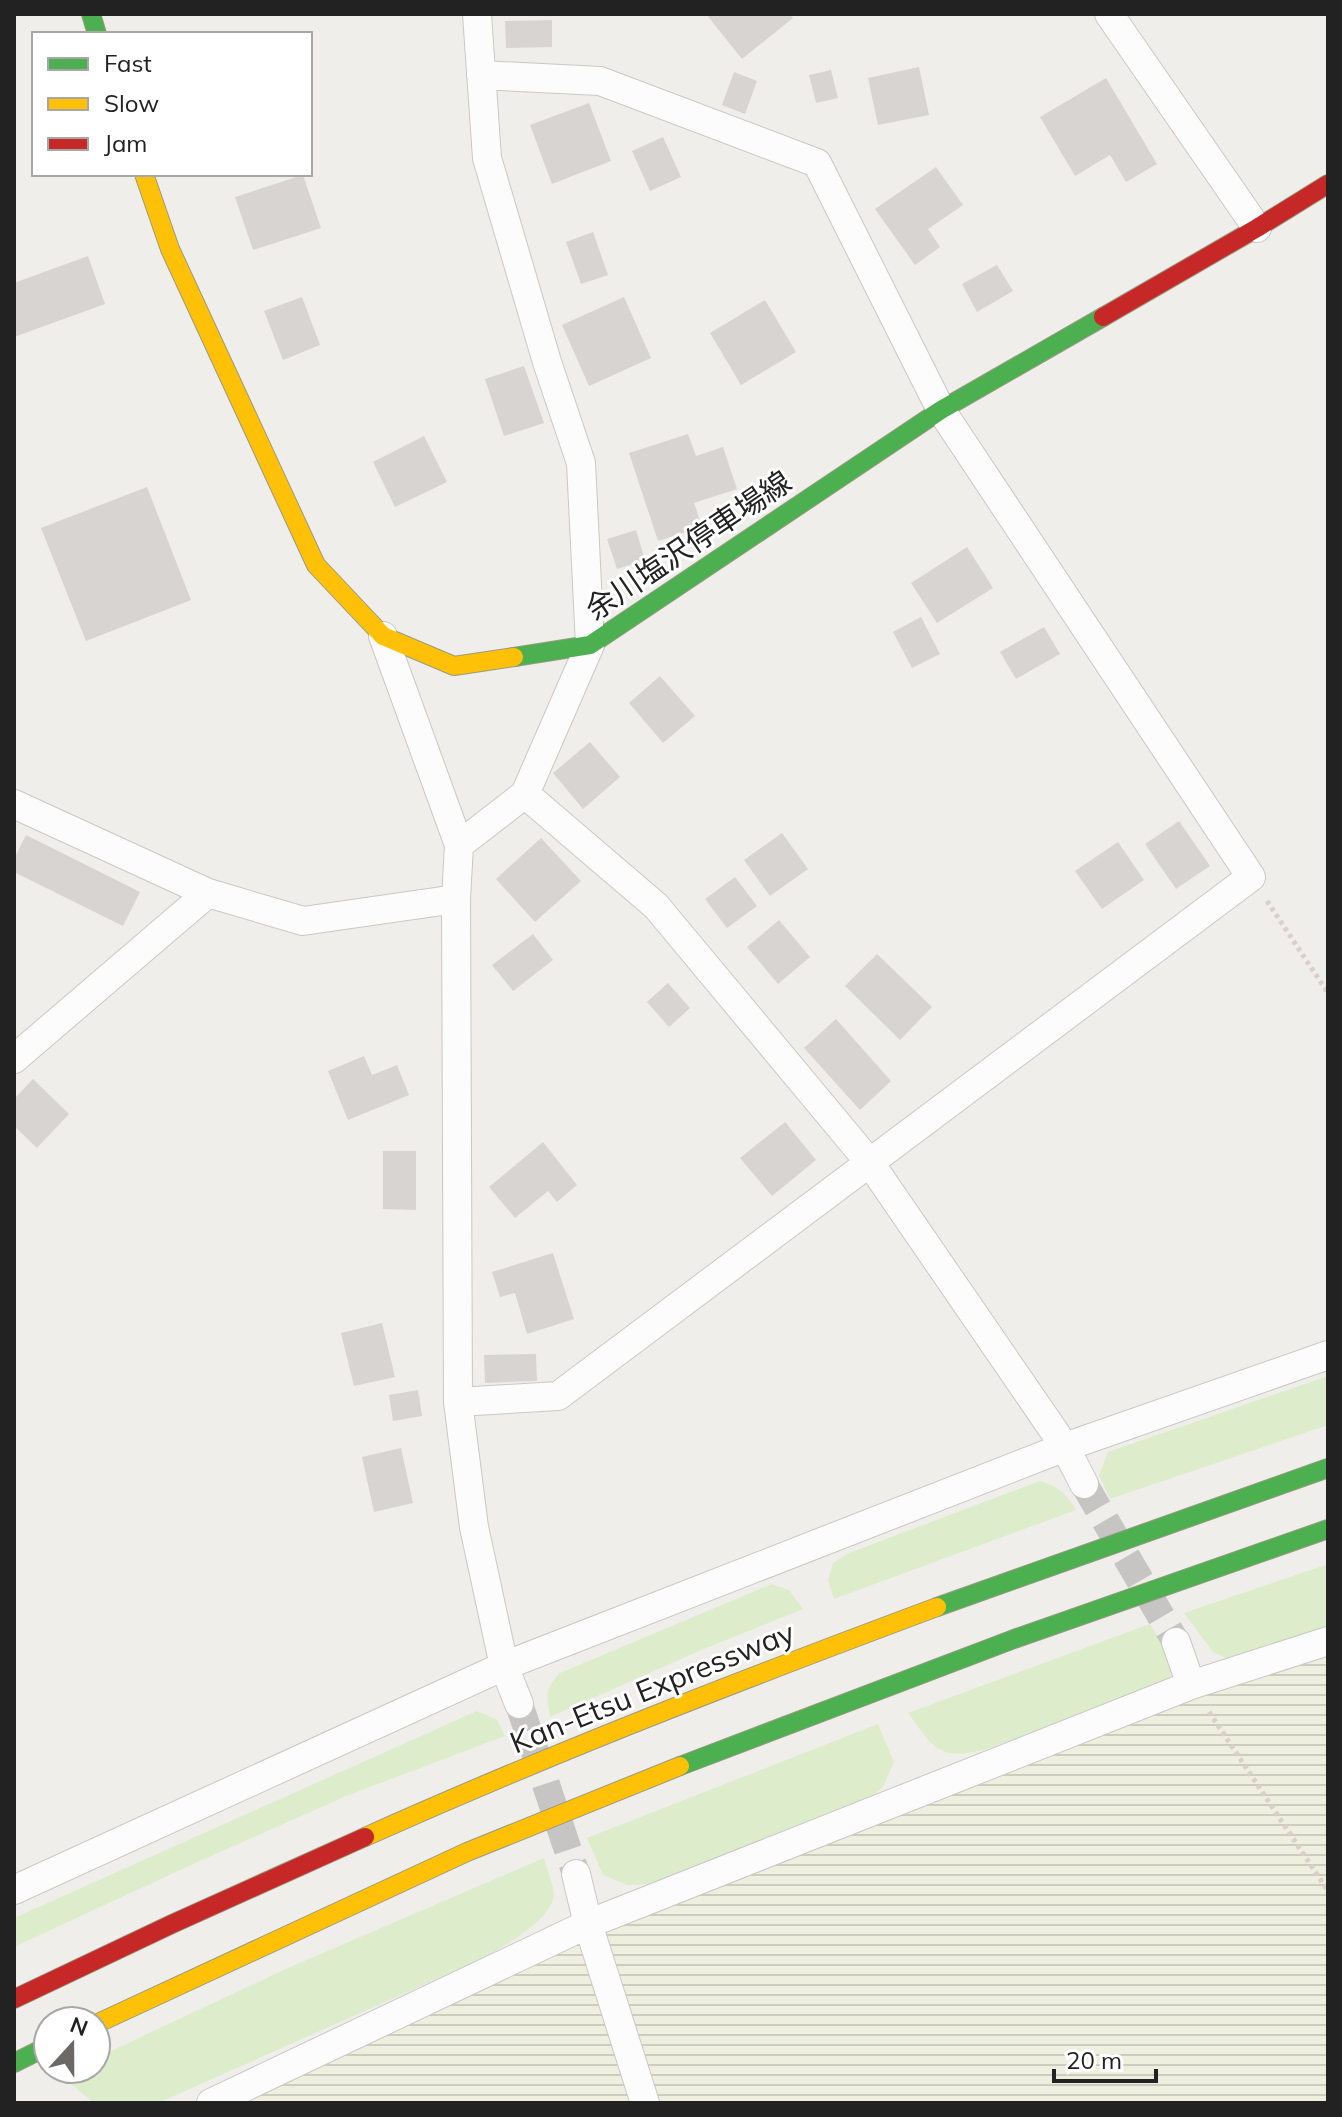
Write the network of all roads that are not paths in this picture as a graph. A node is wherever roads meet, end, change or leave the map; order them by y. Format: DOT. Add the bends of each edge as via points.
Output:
graph roads {
  1 [pos="477,14"];
  2 [pos="1109,14"];
  3 [pos="481,75"];
  4 [pos="145,176"];
  5 [pos="1328,184"];
  6 [pos="1257,228"];
  7 [pos="941,410"];
  8 [pos="383,636"];
  9 [pos="590,645"];
  10 [pos="525,794"];
  11 [pos="14,804"];
  12 [pos="459,845"];
  13 [pos="208,893"];
  14 [pos="456,899"];
  15 [pos="14,1059"];
  16 [pos="870,1163"];
  17 [pos="1328,1355"];
  18 [pos="458,1402"];
  19 [pos="1065,1447"];
  20 [pos="1328,1468"];
  21 [pos="1084,1484"];
  22 [pos="1328,1529"];
  23 [pos="1328,1641"];
  24 [pos="1176,1642"];
  25 [pos="504,1666"];
  26 [pos="1191,1685"];
  27 [pos="519,1704"];
  28 [pos="576,1874"];
  29 [pos="14,1890"];
  30 [pos="588,1924"];
  31 [pos="14,1999"];
  32 [pos="112,2017"];
  33 [pos="32,2054"];
  34 [pos="14,2063"];
  35 [pos="211,2103"];
  36 [pos="645,2103"];
  1 -- 3 [label="street"];
  2 -- 6 [label="street"];
  3 -- 7 [label="street" via="600,81 817,163"];
  3 -- 9 [label="street" via="487,158 581,463"];
  4 -- 8 [label="main road, 余川塩沢停車場線" via="170,249 316,565"];
  5 -- 6 [label="main road, 余川塩沢停車場線"];
  6 -- 7 [label="main road, 余川塩沢停車場線"];
  7 -- 9 [label="main road, 余川塩沢停車場線"];
  7 -- 16 [label="street" via="1251,877"];
  8 -- 9 [label="main road, 余川塩沢停車場線" via="454,666"];
  8 -- 12 [label="street"];
  9 -- 10 [label="street"];
  10 -- 12 [label="street"];
  10 -- 16 [label="street" via="656,906"];
  11 -- 13 [label="street"];
  12 -- 14 [label="street"];
  13 -- 14 [label="street" via="303,921"];
  13 -- 15 [label="street"];
  14 -- 18 [label="street"];
  16 -- 18 [label="street" via="558,1396"];
  16 -- 19 [label="street"];
  17 -- 19 [label="street"];
  18 -- 25 [label="street" via="474,1527"];
  19 -- 21 [label="street"];
  19 -- 25 [label="street"];
  20 -- 31 [label="main road, Kan-Etsu Expressway" via="718,1689 450,1799"];
  22 -- 32 [label="main road" via="1014,1639 686,1764 467,1852"];
  23 -- 26 [label="street"];
  24 -- 26 [label="street"];
  25 -- 27 [label="street"];
  25 -- 29 [label="street"];
  26 -- 30 [label="street"];
  28 -- 30 [label="street"];
  30 -- 35 [label="street"];
  30 -- 36 [label="street"];
  33 -- 34 [label="main road"];
}
